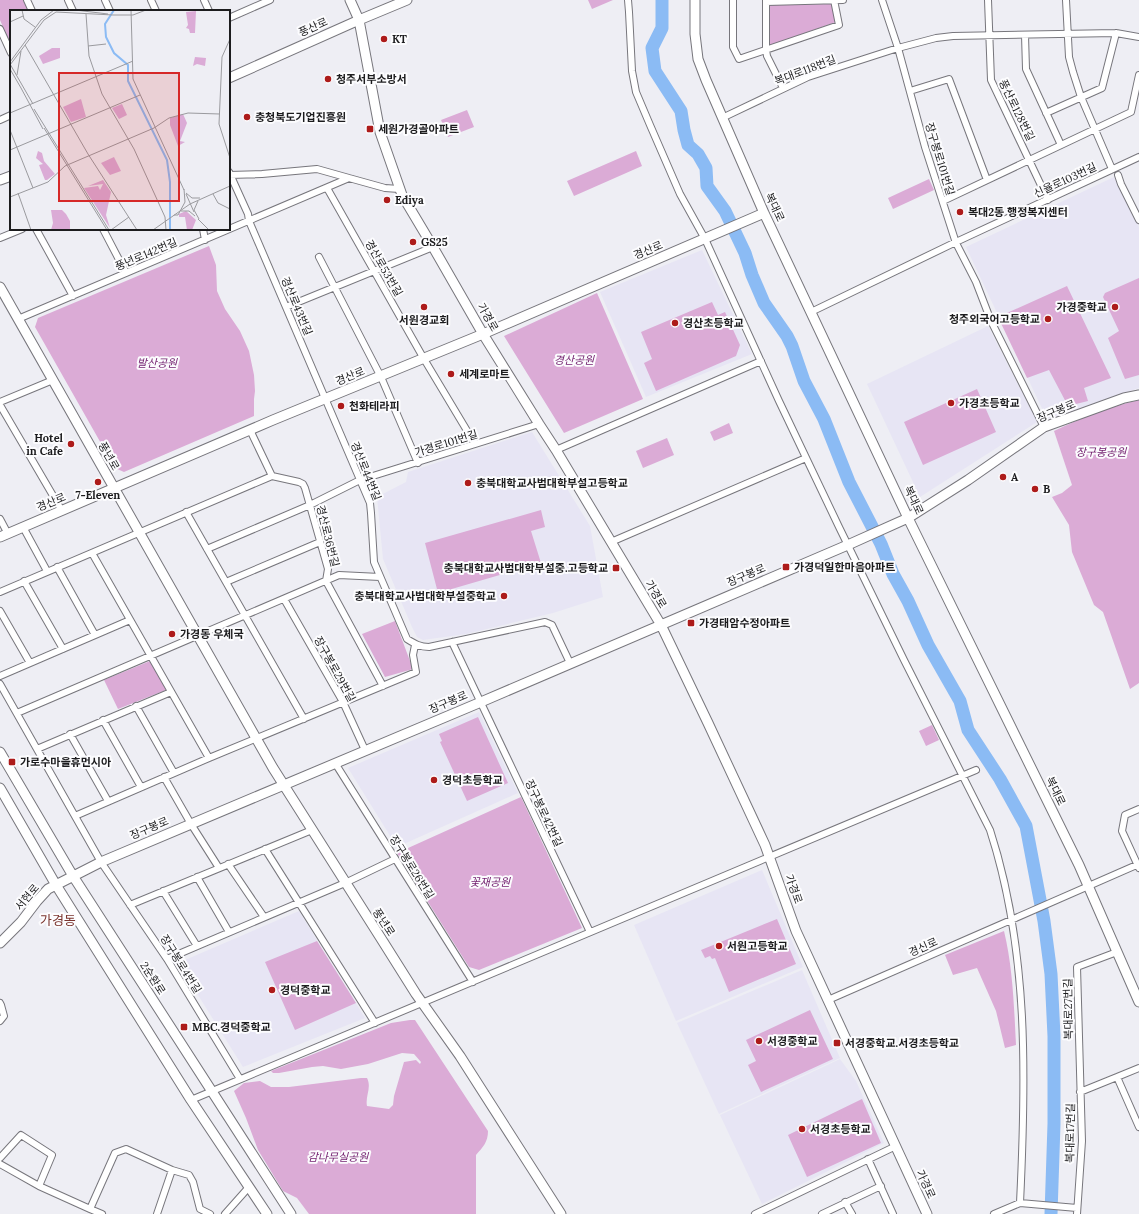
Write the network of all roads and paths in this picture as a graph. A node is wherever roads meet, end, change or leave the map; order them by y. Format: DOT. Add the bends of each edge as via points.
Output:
graph roads {
  1 [pos="27,0"];
  2 [pos="68,0"];
  3 [pos="104,0"];
  4 [pos="151,0"];
  5 [pos="204,0"];
  6 [pos="252,0"];
  7 [pos="270,0"];
  8 [pos="350,0"];
  9 [pos="407,0"];
  10 [pos="628,0"];
  11 [pos="695,0"];
  12 [pos="733,0"];
  13 [pos="834,0"];
  14 [pos="843,0"];
  15 [pos="882,0"];
  16 [pos="988,0"];
  17 [pos="1066,0"];
  18 [pos="766,1"];
  19 [pos="255,6"];
  20 [pos="32,10"];
  21 [pos="73,10"];
  22 [pos="109,10"];
  23 [pos="156,10"];
  24 [pos="209,10"];
  25 [pos="230,18"];
  26 [pos="359,20"];
  27 [pos="0,29"];
  28 [pos="1116,33"];
  29 [pos="1067,34"];
  30 [pos="1025,35"];
  31 [pos="989,36"];
  32 [pos="1139,37"];
  33 [pos="898,48"];
  34 [pos="766,50"];
  35 [pos="10,51"];
  36 [pos="1139,75"];
  37 [pos="230,78"];
  38 [pos="784,88"];
  39 [pos="910,91"];
  40 [pos="1081,97"];
  41 [pos="1046,113"];
  42 [pos="10,115"];
  43 [pos="722,118"];
  44 [pos="0,120"];
  45 [pos="1095,129"];
  46 [pos="1061,145"];
  47 [pos="1139,157"];
  48 [pos="1030,160"];
  49 [pos="1112,169"];
  50 [pos="230,174"];
  51 [pos="1118,175"];
  52 [pos="10,176"];
  53 [pos="349,178"];
  54 [pos="0,180"];
  55 [pos="987,180"];
  56 [pos="327,188"];
  57 [pos="399,189"];
  58 [pos="1048,200"];
  59 [pos="943,201"];
  60 [pos="764,213"];
  61 [pos="1139,220"];
  62 [pos="250,221"];
  63 [pos="230,229"];
  64 [pos="20,230"];
  65 [pos="37,230"];
  66 [pos="104,230"];
  67 [pos="203,230"];
  68 [pos="229,230"];
  69 [pos="0,238"];
  70 [pos="707,238"];
  71 [pos="205,240"];
  72 [pos="956,242"];
  73 [pos="433,247"];
  74 [pos="319,257"];
  75 [pos="374,271"];
  76 [pos="126,273"];
  77 [pos="0,287"];
  78 [pos="335,287"];
  79 [pos="73,296"];
  80 [pos="286,307"];
  81 [pos="811,312"];
  82 [pos="18,319"];
  83 [pos="483,334"];
  84 [pos="424,359"];
  85 [pos="761,361"];
  86 [pos="381,377"];
  87 [pos="53,380"];
  88 [pos="1139,395"];
  89 [pos="326,399"];
  90 [pos="0,403"];
  91 [pos="539,424"];
  92 [pos="1044,427"];
  93 [pos="250,430"];
  94 [pos="475,444"];
  95 [pos="556,450"];
  96 [pos="806,458"];
  97 [pos="418,463"];
  98 [pos="272,476"];
  99 [pos="360,480"];
  100 [pos="114,488"];
  101 [pos="310,505"];
  102 [pos="62,510"];
  103 [pos="186,512"];
  104 [pos="908,518"];
  105 [pos="0,519"];
  106 [pos="23,527"];
  107 [pos="139,532"];
  108 [pos="4,535"];
  109 [pos="320,542"];
  110 [pos="611,542"];
  111 [pos="849,545"];
  112 [pos="207,549"];
  113 [pos="92,553"];
  114 [pos="57,567"];
  115 [pos="47,571"];
  116 [pos="380,577"];
  117 [pos="24,581"];
  118 [pos="326,581"];
  119 [pos="226,582"];
  120 [pos="0,592"];
  121 [pos="284,599"];
  122 [pos="0,611"];
  123 [pos="245,616"];
  124 [pos="130,620"];
  125 [pos="660,625"];
  126 [pos="95,635"];
  127 [pos="198,636"];
  128 [pos="452,642"];
  129 [pos="415,645"];
  130 [pos="63,649"];
  131 [pos="151,656"];
  132 [pos="30,663"];
  133 [pos="570,663"];
  134 [pos="0,676"];
  135 [pos="0,684"];
  136 [pos="383,686"];
  137 [pos="171,692"];
  138 [pos="343,702"];
  139 [pos="480,702"];
  140 [pos="136,706"];
  141 [pos="17,713"];
  142 [pos="304,718"];
  143 [pos="103,720"];
  144 [pos="70,734"];
  145 [pos="256,738"];
  146 [pos="36,748"];
  147 [pos="365,750"];
  148 [pos="0,752"];
  149 [pos="209,758"];
  150 [pos="335,763"];
  151 [pos="976,770"];
  152 [pos="174,773"];
  153 [pos="962,776"];
  154 [pos="164,777"];
  155 [pos="283,784"];
  156 [pos="141,787"];
  157 [pos="0,788"];
  158 [pos="108,801"];
  159 [pos="1139,809"];
  160 [pos="75,816"];
  161 [pos="190,824"];
  162 [pos="312,830"];
  163 [pos="265,849"];
  164 [pos="769,857"];
  165 [pos="395,859"];
  166 [pos="101,862"];
  167 [pos="228,864"];
  168 [pos="1139,866"];
  169 [pos="219,868"];
  170 [pos="73,876"];
  171 [pos="197,877"];
  172 [pos="345,882"];
  173 [pos="56,885"];
  174 [pos="1088,886"];
  175 [pos="163,891"];
  176 [pos="299,902"];
  177 [pos="130,905"];
  178 [pos="264,917"];
  179 [pos="1012,919"];
  180 [pos="230,932"];
  181 [pos="590,932"];
  182 [pos="0,943"];
  183 [pos="197,946"];
  184 [pos="1117,952"];
  185 [pos="167,959"];
  186 [pos="473,982"];
  187 [pos="828,1000"];
  188 [pos="1139,1002"];
  189 [pos="0,1003"];
  190 [pos="423,1003"];
  191 [pos="0,1021"];
  192 [pos="375,1023"];
  193 [pos="1139,1068"];
  194 [pos="1118,1077"];
  195 [pos="240,1079"];
  196 [pos="211,1091"];
  197 [pos="1080,1092"];
  198 [pos="191,1100"];
  199 [pos="1139,1127"];
  200 [pos="896,1146"];
  201 [pos="0,1158"];
  202 [pos="868,1159"];
  203 [pos="0,1164"];
  204 [pos="172,1170"];
  205 [pos="39,1186"];
  206 [pos="880,1186"];
  207 [pos="249,1187"];
  208 [pos="845,1202"];
  209 [pos="1020,1203"];
  210 [pos="90,1209"];
  211 [pos="1077,1211"];
  212 [pos="102,1214"];
  213 [pos="157,1214"];
  214 [pos="210,1214"];
  215 [pos="225,1214"];
  216 [pos="267,1214"];
  217 [pos="291,1214"];
  218 [pos="561,1214"];
  219 [pos="755,1214"];
  220 [pos="822,1214"];
  221 [pos="852,1214"];
  222 [pos="894,1214"];
  223 [pos="927,1214"];
  224 [pos="994,1214"];
  1 -- 20 [label="street"];
  2 -- 21 [label="street"];
  3 -- 22 [label="street"];
  4 -- 23 [label="street"];
  5 -- 24 [label="street"];
  6 -- 19 [label="street"];
  7 -- 19 [label="street"];
  8 -- 26 [label="street, 가경로"];
  9 -- 26 [label="street, 풍산로"];
  10 -- 70 [label="street" via="632,71 636,92 680,194"];
  11 -- 43 [label="street, 복대로" via="698,60"];
  12 -- 34 [label="street" via="734,47 739,59"];
  13 -- 14 [label="street"];
  13 -- 18 [label="street"];
  13 -- 34 [label="street" via="839,24"];
  15 -- 33 [label="street, 장구봉로101번길"];
  16 -- 31 [label="street, 풍산로128번길"];
  17 -- 29 [label="street"];
  18 -- 34 [label="street"];
  19 -- 25 [label="street"];
  26 -- 37 [label="street, 풍산로"];
  26 -- 57 [label="street, 가경로" via="380,132"];
  27 -- 35 [label="street"];
  28 -- 29 [label="street, 복대로118번길"];
  28 -- 32 [label="street, 복대로118번길"];
  28 -- 40 [label="street" via="1102,88"];
  29 -- 30 [label="street, 복대로118번길"];
  29 -- 40 [label="street" via="1072,72"];
  30 -- 31 [label="street, 복대로118번길"];
  30 -- 41 [label="street" via="1026,68"];
  31 -- 33 [label="street, 복대로118번길" via="936,38"];
  31 -- 48 [label="street, 풍산로128번길" via="991,80"];
  33 -- 38 [label="street, 복대로118번길" via="808,77"];
  33 -- 39 [label="street, 장구봉로101번길"];
  34 -- 38 [label="street"];
  36 -- 45 [label="street" via="1131,112"];
  38 -- 43 [label="street, 복대로118번길"];
  39 -- 55 [label="street" via="949,79"];
  39 -- 59 [label="street, 장구봉로101번길"];
  40 -- 41 [label="street"];
  40 -- 45 [label="street"];
  41 -- 46 [label="street"];
  42 -- 44 [label="street"];
  43 -- 60 [label="street, 복대로"];
  45 -- 46 [label="street"];
  45 -- 49 [label="street"];
  46 -- 48 [label="street"];
  47 -- 49 [label="street, 신율로103번길"];
  48 -- 55 [label="street"];
  48 -- 58 [label="street, 풍산로128번길"];
  49 -- 58 [label="street, 신율로103번길"];
  50 -- 53 [label="street" via="317,169"];
  50 -- 62 [label="street, 경산로43번길"];
  51 -- 61 [label="street"];
  52 -- 54 [label="street"];
  53 -- 56 [label="street, 풍년로142번길"];
  53 -- 57 [label="street" via="385,188"];
  55 -- 59 [label="street"];
  56 -- 62 [label="street, 풍년로142번길"];
  56 -- 75 [label="street, 경산로53번길"];
  57 -- 73 [label="street, 가경로"];
  58 -- 72 [label="street, 신율로103번길"];
  59 -- 72 [label="street, 장구봉로101번길"];
  60 -- 70 [label="street, 경산로"];
  60 -- 81 [label="street, 복대로"];
  62 -- 63 [label="street, 풍년로142번길"];
  62 -- 80 [label="street, 경산로43번길"];
  64 -- 69 [label="street"];
  65 -- 79 [label="street"];
  66 -- 76 [label="street"];
  67 -- 71 [label="street"];
  68 -- 71 [label="street, 풍년로142번길"];
  70 -- 83 [label="street, 경산로"];
  70 -- 85 [label="street"];
  71 -- 76 [label="street, 풍년로142번길"];
  72 -- 81 [label="street, 신율로103번길"];
  72 -- 92 [label="street, 장구봉로101번길" via="976,282 991,321"];
  73 -- 75 [label="street"];
  73 -- 83 [label="street, 가경로"];
  74 -- 78 [label="street"];
  75 -- 78 [label="street"];
  75 -- 84 [label="street, 경산로53번길"];
  76 -- 79 [label="street, 풍년로142번길"];
  77 -- 82 [label="street, 풍년로"];
  78 -- 80 [label="street"];
  78 -- 86 [label="street"];
  79 -- 82 [label="street, 풍년로142번길"];
  80 -- 89 [label="street, 경산로43번길"];
  81 -- 104 [label="street, 복대로"];
  82 -- 87 [label="street, 풍년로"];
  83 -- 84 [label="street, 경산로"];
  83 -- 91 [label="street, 가경로"];
  84 -- 86 [label="street, 경산로"];
  84 -- 94 [label="street, 경산로53번길"];
  85 -- 95 [label="street"];
  85 -- 96 [label="street"];
  86 -- 89 [label="street, 경산로"];
  86 -- 97 [label="street"];
  87 -- 90 [label="street"];
  87 -- 100 [label="street, 풍년로"];
  88 -- 92 [label="street, 장구봉로"];
  89 -- 93 [label="street, 경산로"];
  89 -- 99 [label="street, 경산로44번길"];
  90 -- 102 [label="street"];
  91 -- 94 [label="street, 가경로101번길"];
  91 -- 95 [label="street, 가경로"];
  92 -- 104 [label="street, 장구봉로"];
  93 -- 98 [label="street"];
  93 -- 100 [label="street, 경산로"];
  94 -- 97 [label="street, 가경로101번길"];
  95 -- 110 [label="street, 가경로"];
  96 -- 110 [label="street"];
  96 -- 111 [label="street"];
  97 -- 99 [label="street, 가경로101번길"];
  98 -- 101 [label="street, 경산로36번길" via="303,484"];
  98 -- 103 [label="street"];
  99 -- 101 [label="street, 가경로101번길"];
  99 -- 116 [label="street, 경산로44번길" via="370,503 374,562"];
  100 -- 102 [label="street, 경산로"];
  100 -- 107 [label="street, 풍년로"];
  101 -- 109 [label="street, 경산로36번길"];
  101 -- 112 [label="street, 가경로101번길"];
  102 -- 106 [label="street, 경산로"];
  103 -- 107 [label="street"];
  103 -- 112 [label="street"];
  104 -- 111 [label="street, 장구봉로"];
  104 -- 174 [label="street, 복대로" via="1080,865"];
  105 -- 108 [label="street"];
  106 -- 108 [label="street, 경산로"];
  106 -- 115 [label="street"];
  107 -- 113 [label="street"];
  107 -- 127 [label="street, 풍년로"];
  109 -- 118 [label="street, 경산로36번길" via="328,569"];
  109 -- 119 [label="street"];
  110 -- 125 [label="street, 가경로"];
  111 -- 125 [label="street, 장구봉로"];
  111 -- 153 [label="street"];
  112 -- 119 [label="street"];
  113 -- 114 [label="street"];
  113 -- 124 [label="street"];
  114 -- 115 [label="street"];
  114 -- 126 [label="street"];
  115 -- 117 [label="street"];
  116 -- 118 [label="street" via="338,575"];
  116 -- 129 [label="street, 경산로44번길" via="407,639"];
  117 -- 120 [label="street"];
  117 -- 130 [label="street"];
  118 -- 121 [label="street"];
  118 -- 136 [label="street, 경산로36번길"];
  119 -- 123 [label="street"];
  121 -- 123 [label="street"];
  121 -- 138 [label="street, 장구봉로29번길"];
  122 -- 132 [label="street"];
  123 -- 127 [label="street"];
  123 -- 142 [label="street"];
  124 -- 126 [label="street"];
  124 -- 131 [label="street"];
  125 -- 133 [label="street, 장구봉로"];
  125 -- 164 [label="street, 가경로"];
  126 -- 130 [label="street"];
  127 -- 131 [label="street"];
  127 -- 145 [label="street, 풍년로"];
  128 -- 129 [label="street" via="429,647"];
  128 -- 133 [label="street" via="546,622 552,625"];
  128 -- 139 [label="street, 장구봉로42번길"];
  129 -- 136 [label="street" via="413,655 416,672"];
  130 -- 132 [label="street"];
  131 -- 137 [label="street"];
  131 -- 141 [label="street"];
  132 -- 134 [label="street"];
  133 -- 139 [label="street, 장구봉로"];
  135 -- 141 [label="street, 장구봉로4번길"];
  136 -- 138 [label="street"];
  137 -- 140 [label="street"];
  137 -- 149 [label="street"];
  138 -- 142 [label="street"];
  138 -- 147 [label="street, 장구봉로29번길"];
  139 -- 147 [label="street, 장구봉로"];
  139 -- 181 [label="street, 장구봉로42번길"];
  140 -- 143 [label="street"];
  140 -- 152 [label="street"];
  141 -- 146 [label="street, 장구봉로4번길"];
  142 -- 145 [label="street"];
  143 -- 144 [label="street"];
  143 -- 156 [label="street"];
  144 -- 146 [label="street"];
  144 -- 158 [label="street"];
  145 -- 149 [label="street"];
  145 -- 155 [label="street, 풍년로"];
  146 -- 160 [label="street, 장구봉로4번길"];
  147 -- 150 [label="street, 장구봉로"];
  148 -- 170 [label="street, 2순환로"];
  149 -- 152 [label="street"];
  150 -- 155 [label="street, 장구봉로"];
  150 -- 165 [label="street, 장구봉로26번길"];
  151 -- 153 [label="street"];
  152 -- 154 [label="street"];
  153 -- 164 [label="street"];
  153 -- 179 [label="street" via="990,830"];
  154 -- 156 [label="street"];
  154 -- 161 [label="street"];
  155 -- 161 [label="street, 장구봉로"];
  155 -- 162 [label="street, 풍년로"];
  156 -- 158 [label="street"];
  157 -- 173 [label="street"];
  158 -- 160 [label="street"];
  159 -- 168 [label="street" via="1125,815 1122,831"];
  160 -- 166 [label="street, 장구봉로4번길"];
  161 -- 166 [label="street, 장구봉로"];
  161 -- 169 [label="street"];
  162 -- 163 [label="street"];
  162 -- 172 [label="street, 풍년로"];
  163 -- 167 [label="street"];
  163 -- 176 [label="street"];
  164 -- 181 [label="street"];
  164 -- 187 [label="street, 가경로" via="796,931"];
  165 -- 172 [label="street"];
  165 -- 186 [label="street, 장구봉로26번길"];
  166 -- 170 [label="street, 장구봉로"];
  166 -- 177 [label="street, 장구봉로4번길"];
  167 -- 169 [label="street"];
  167 -- 178 [label="street"];
  168 -- 174 [label="street"];
  169 -- 171 [label="street"];
  170 -- 173 [label="street, 장구봉로"];
  170 -- 196 [label="street, 2순환로"];
  171 -- 175 [label="street"];
  171 -- 180 [label="street"];
  172 -- 176 [label="street"];
  172 -- 190 [label="street, 풍년로"];
  173 -- 182 [label="street, 서현로" via="37,901"];
  173 -- 198 [label="street"];
  174 -- 179 [label="street, 경신로"];
  174 -- 184 [label="street, 복대로"];
  175 -- 177 [label="street"];
  175 -- 183 [label="street"];
  176 -- 178 [label="street"];
  176 -- 192 [label="street"];
  177 -- 185 [label="street, 장구봉로4번길"];
  178 -- 180 [label="street"];
  179 -- 187 [label="street, 경신로"];
  179 -- 209 [label="street" via="1023,1034 1023,1147"];
  180 -- 183 [label="street"];
  181 -- 186 [label="street"];
  183 -- 185 [label="street"];
  184 -- 188 [label="street, 복대로"];
  184 -- 197 [label="street, 복대로27번길" via="1078,967"];
  185 -- 195 [label="street, 장구봉로4번길"];
  186 -- 190 [label="street"];
  187 -- 200 [label="street, 가경로"];
  189 -- 191 [label="street" via="4,1016"];
  190 -- 192 [label="street"];
  190 -- 218 [label="street, 풍년로" via="497,1112"];
  192 -- 195 [label="street"];
  193 -- 194 [label="street, 복대로17번길"];
  194 -- 197 [label="street, 복대로17번길"];
  194 -- 199 [label="street"];
  195 -- 196 [label="street"];
  196 -- 198 [label="street"];
  196 -- 217 [label="street, 2순환로"];
  197 -- 211 [label="street, 복대로17번길" via="1082,1141"];
  198 -- 207 [label="street"];
  200 -- 202 [label="street"];
  200 -- 223 [label="street, 가경로"];
  201 -- 205 [label="street" via="21,1135 52,1155"];
  202 -- 206 [label="street"];
  202 -- 219 [label="street"];
  203 -- 205 [label="street"];
  204 -- 210 [label="street" via="126,1149 115,1152"];
  204 -- 213 [label="street"];
  204 -- 214 [label="street" via="189,1175 200,1209"];
  205 -- 210 [label="street"];
  206 -- 208 [label="street"];
  206 -- 222 [label="street"];
  207 -- 215 [label="street"];
  207 -- 216 [label="street"];
  208 -- 220 [label="street"];
  208 -- 221 [label="street"];
  209 -- 211 [label="street"];
  209 -- 224 [label="street"];
  210 -- 212 [label="street"];
}
